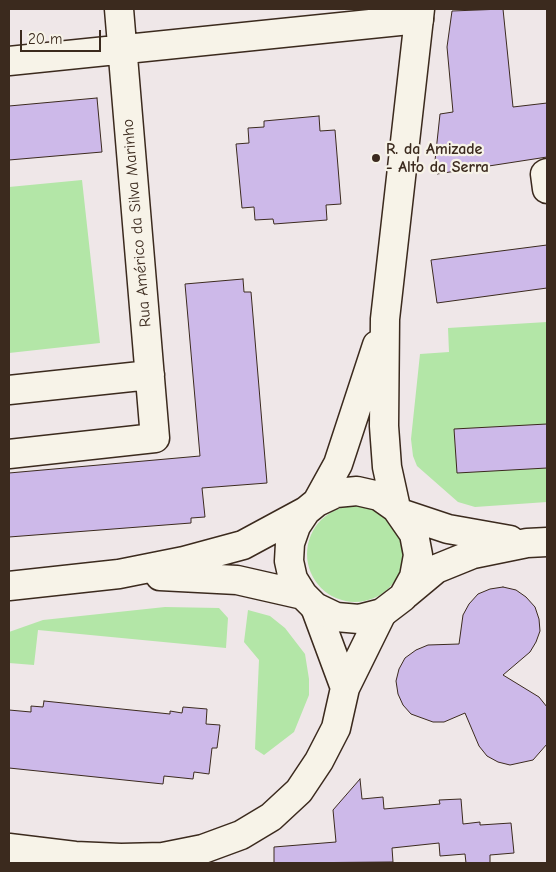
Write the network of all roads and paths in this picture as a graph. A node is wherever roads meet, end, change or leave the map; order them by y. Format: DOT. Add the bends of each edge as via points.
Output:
graph roads {
  1 [pos="119,9"];
  2 [pos="419,14"];
  3 [pos="123,50"];
  4 [pos="9,61"];
  5 [pos="547,173"];
  6 [pos="547,189"];
  7 [pos="385,319"];
  8 [pos="150,375"];
  9 [pos="9,390"];
  10 [pos="9,454"];
  11 [pos="312,507"];
  12 [pos="400,511"];
  13 [pos="537,543"];
  14 [pos="119,574"];
  15 [pos="9,586"];
  16 [pos="403,596"];
  17 [pos="309,601"];
  18 [pos="382,613"];
  19 [pos="345,688"];
  20 [pos="9,848"];
  1 -- 3 [label="street, Rua Américo da Silva Marinho"];
  2 -- 3 [label="street"];
  2 -- 7 [label="street"];
  3 -- 4 [label="street"];
  3 -- 8 [label="street, Rua Américo da Silva Marinho"];
  5 -- 6 [label="street"];
  7 -- 11 [label="street" via="338,464"];
  7 -- 12 [label="street" via="387,467"];
  8 -- 9 [label="street"];
  8 -- 10 [label="street, Rua Américo da Silva Marinho" via="155,438"];
  11 -- 12 [label="street" via="336,493 357,491 378,496"];
  11 -- 14 [label="street" via="243,545 184,562"];
  11 -- 17 [label="street" via="296,526 290,543 289,562 293,579"];
  12 -- 13 [label="street" via="448,529"];
  12 -- 16 [label="street" via="414,534 418,556 414,577"];
  13 -- 16 [label="street" via="473,554 445,565"];
  14 -- 15 [label="street"];
  14 -- 17 [label="street" via="237,580"];
  16 -- 18 [label="street"];
  17 -- 18 [label="street" via="336,617 359,619"];
  17 -- 19 [label="street"];
  18 -- 19 [label="street"];
  19 -- 20 [label="street" via="336,728 300,791 271,817 241,835 202,849 163,857 84,856"];
}
